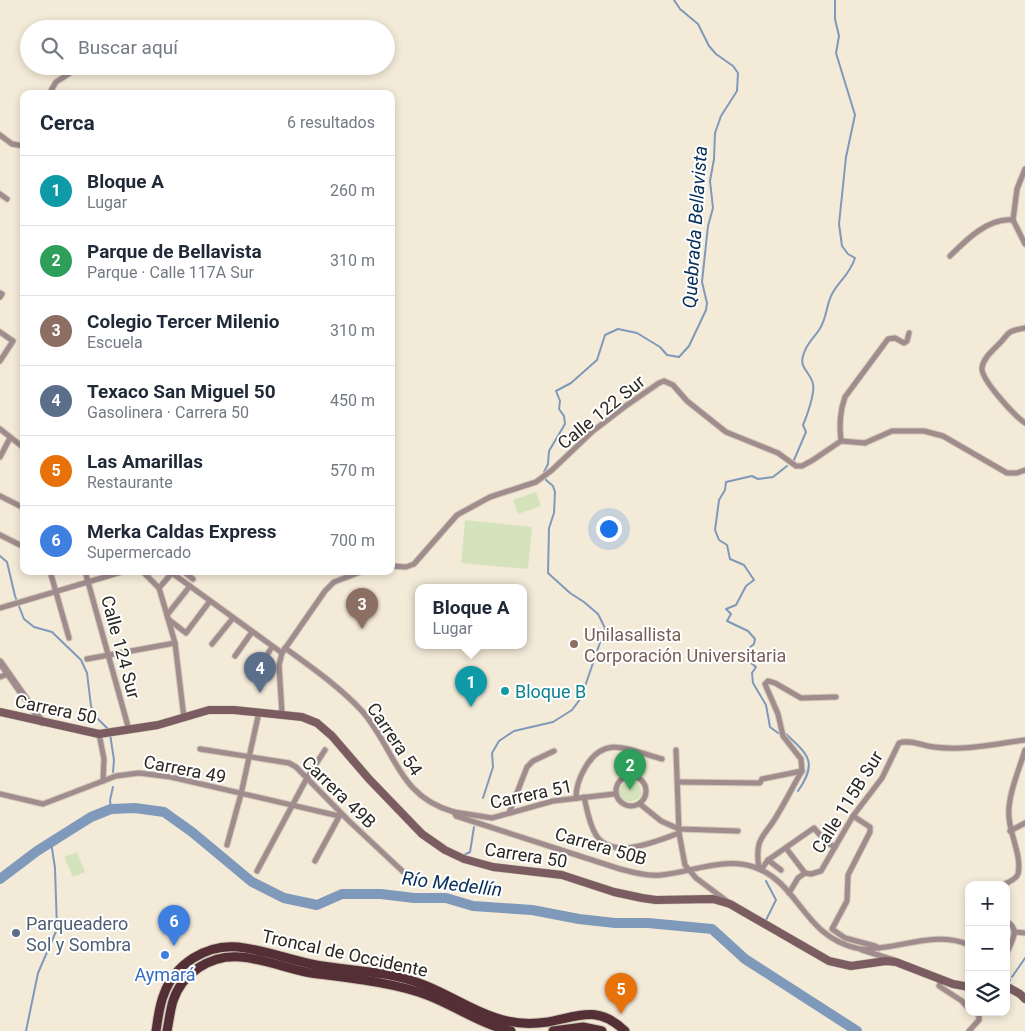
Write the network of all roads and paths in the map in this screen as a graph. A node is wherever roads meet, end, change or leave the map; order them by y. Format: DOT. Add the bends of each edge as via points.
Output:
graph roads {
  1 [pos="67,75"];
  2 [pos="51,90"];
  3 [pos="0,135"];
  4 [pos="20,145"];
  5 [pos="1025,169"];
  6 [pos="0,194"];
  7 [pos="7,199"];
  8 [pos="1013,220"];
  9 [pos="1025,244"];
  10 [pos="950,256"];
  11 [pos="1025,328"];
  12 [pos="0,332"];
  13 [pos="909,333"];
  14 [pos="0,361"];
  15 [pos="1025,423"];
  16 [pos="0,429"];
  17 [pos="10,438"];
  18 [pos="841,441"];
  19 [pos="20,445"];
  20 [pos="0,457"];
  21 [pos="1025,470"];
  22 [pos="0,496"];
  23 [pos="20,506"];
  24 [pos="0,535"];
  25 [pos="20,545"];
  26 [pos="395,566"];
  27 [pos="51,575"];
  28 [pos="87,575"];
  29 [pos="111,575"];
  30 [pos="146,575"];
  31 [pos="170,575"];
  32 [pos="175,575"];
  33 [pos="188,575"];
  34 [pos="352,575"];
  35 [pos="182,580"];
  36 [pos="89,581"];
  37 [pos="190,586"];
  38 [pos="159,588"];
  39 [pos="56,592"];
  40 [pos="210,601"];
  41 [pos="0,607"];
  42 [pos="168,617"];
  43 [pos="233,618"];
  44 [pos="252,632"];
  45 [pos="69,638"];
  46 [pos="175,643"];
  47 [pos="212,644"];
  48 [pos="272,647"];
  49 [pos="285,648"];
  50 [pos="282,653"];
  51 [pos="108,655"];
  52 [pos="235,656"];
  53 [pos="87,659"];
  54 [pos="263,661"];
  55 [pos="0,662"];
  56 [pos="8,674"];
  57 [pos="0,677"];
  58 [pos="836,697"];
  59 [pos="0,712"];
  60 [pos="260,712"];
  61 [pos="282,714"];
  62 [pos="184,718"];
  63 [pos="42,722"];
  64 [pos="129,730"];
  65 [pos="102,734"];
  66 [pos="1025,740"];
  67 [pos="200,748"];
  68 [pos="325,750"];
  69 [pos="676,750"];
  70 [pos="1025,750"];
  71 [pos="554,751"];
  72 [pos="635,752"];
  73 [pos="250,756"];
  74 [pos="662,759"];
  75 [pos="802,771"];
  76 [pos="631,775"];
  77 [pos="307,778"];
  78 [pos="103,781"];
  79 [pos="678,782"];
  80 [pos="413,789"];
  81 [pos="0,794"];
  82 [pos="241,794"];
  83 [pos="614,794"];
  84 [pos="584,797"];
  85 [pos="576,798"];
  86 [pos="640,804"];
  87 [pos="293,806"];
  88 [pos="454,812"];
  89 [pos="509,813"];
  90 [pos="340,815"];
  91 [pos="853,816"];
  92 [pos="1025,823"];
  93 [pos="679,831"];
  94 [pos="738,831"];
  95 [pos="1010,831"];
  96 [pos="227,845"];
  97 [pos="835,847"];
  98 [pos="786,848"];
  99 [pos="768,860"];
  100 [pos="315,861"];
  101 [pos="760,869"];
  102 [pos="689,870"];
  103 [pos="781,870"];
  104 [pos="257,871"];
  105 [pos="805,873"];
  106 [pos="1010,881"];
  107 [pos="413,882"];
  108 [pos="789,893"];
  109 [pos="730,904"];
  110 [pos="1010,923"];
  111 [pos="1015,932"];
  112 [pos="1025,932"];
  113 [pos="965,943"];
  114 [pos="1010,946"];
  115 [pos="879,948"];
  116 [pos="859,949"];
  117 [pos="899,963"];
  118 [pos="942,979"];
  119 [pos="965,986"];
  120 [pos="1010,989"];
  121 [pos="1025,999"];
  122 [pos="965,1004"];
  123 [pos="979,1016"];
  124 [pos="156,1031"];
  125 [pos="167,1031"];
  126 [pos="511,1031"];
  127 [pos="553,1031"];
  128 [pos="602,1031"];
  129 [pos="626,1031"];
  130 [pos="968,1031"];
  1 -- 2 [label="street" via="56,82"];
  3 -- 4 [label="street"];
  5 -- 8 [label="street"];
  6 -- 7 [label="street"];
  8 -- 9 [label="street"];
  8 -- 10 [label="street" via="1002,220 973,233"];
  11 -- 15 [label="street" via="1007,333 988,354 982,372 991,387"];
  12 -- 14 [label="street" via="13,341"];
  13 -- 18 [label="street" via="904,343 895,338 888,339 845,397"];
  16 -- 17 [label="street"];
  17 -- 19 [label="street"];
  17 -- 20 [label="street"];
  18 -- 21 [label="street" via="866,443 892,431 924,431 943,436 1007,473"];
  18 -- 26 [label="street, Calle 122 Sur" via="813,460 796,466 778,453 726,432 686,401 673,385 664,382 600,426 536,482 490,497 457,514 414,564"];
  22 -- 23 [label="street"];
  24 -- 25 [label="street"];
  27 -- 39 [label="street"];
  28 -- 36 [label="street, Calle 124 Sur"];
  29 -- 36 [label="street"];
  30 -- 38 [label="street"];
  31 -- 38 [label="street"];
  32 -- 35 [label="street"];
  33 -- 35 [label="street" via="192,579"];
  34 -- 49 [label="street" via="334,582 325,591"];
  35 -- 37 [label="street"];
  36 -- 39 [label="street"];
  36 -- 51 [label="street, Calle 124 Sur"];
  37 -- 40 [label="street"];
  37 -- 42 [label="street"];
  38 -- 42 [label="street"];
  39 -- 41 [label="street"];
  39 -- 45 [label="street"];
  40 -- 42 [label="street" via="186,633"];
  40 -- 43 [label="street"];
  42 -- 46 [label="street"];
  43 -- 44 [label="street"];
  43 -- 47 [label="street"];
  44 -- 48 [label="street"];
  44 -- 52 [label="street"];
  46 -- 51 [label="street"];
  46 -- 62 [label="street"];
  48 -- 50 [label="street"];
  48 -- 54 [label="street"];
  49 -- 50 [label="street"];
  49 -- 80 [label="street, Carrera 54" via="340,690 361,711"];
  50 -- 61 [label="street" via="279,665"];
  51 -- 53 [label="street"];
  51 -- 64 [label="street, Calle 124 Sur"];
  55 -- 56 [label="street"];
  56 -- 57 [label="street"];
  56 -- 63 [label="street"];
  58 -- 75 [label="street" via="801,698 775,682 765,684 784,736 801,759"];
  59 -- 63 [label="main road, Carrera 50"];
  60 -- 61 [label="main road, Carrera 50"];
  60 -- 62 [label="main road, Carrera 50" via="209,710"];
  60 -- 73 [label="street"];
  61 -- 109 [label="main road, Carrera 50" via="302,717 324,728 422,834 464,859 493,867 562,875 642,898 714,899"];
  62 -- 64 [label="main road, Carrera 50"];
  63 -- 65 [label="main road, Carrera 50"];
  64 -- 65 [label="main road, Carrera 50"];
  65 -- 78 [label="street"];
  66 -- 91 [label="street, Calle 115B Sur" via="970,748 899,743 882,778"];
  67 -- 73 [label="street, Carrera 49B"];
  68 -- 77 [label="street"];
  69 -- 79 [label="street"];
  70 -- 95 [label="street" via="1012,792 1008,814"];
  71 -- 89 [label="street" via="527,767"];
  72 -- 74 [label="street"];
  72 -- 76 [label="street"];
  72 -- 85 [label="street" via="617,747 599,750 583,771 576,788"];
  73 -- 77 [label="street, Carrera 49B" via="290,763"];
  73 -- 82 [label="street"];
  75 -- 79 [label="street" via="762,779 760,783"];
  75 -- 101 [label="street" via="761,837 757,855"];
  76 -- 83 [label="street" via="617,784"];
  76 -- 86 [label="street" via="637,776 645,786 646,792"];
  77 -- 87 [label="street"];
  77 -- 90 [label="street, Carrera 49B"];
  78 -- 81 [label="street, Carrera 49" via="43,804"];
  78 -- 82 [label="street, Carrera 49" via="139,773 172,777"];
  79 -- 93 [label="street"];
  80 -- 88 [label="street, Carrera 50B" via="431,804"];
  82 -- 87 [label="street, Carrera 49"];
  82 -- 96 [label="street"];
  83 -- 84 [label="street, Carrera 51"];
  83 -- 86 [label="street" via="624,806"];
  84 -- 85 [label="street, Carrera 51"];
  84 -- 93 [label="street" via="592,826 601,841 622,848 644,845"];
  85 -- 89 [label="street, Carrera 51"];
  86 -- 93 [label="street"];
  87 -- 90 [label="street, Carrera 49"];
  87 -- 104 [label="street"];
  88 -- 89 [label="street, Carrera 51" via="492,818"];
  88 -- 102 [label="street, Carrera 50B" via="456,816 627,871 660,876"];
  90 -- 100 [label="street"];
  90 -- 107 [label="street, Carrera 49B"];
  91 -- 97 [label="street, Calle 115B Sur"];
  91 -- 115 [label="street" via="870,827 870,832 848,875 847,901 832,930 845,938"];
  92 -- 95 [label="street"];
  93 -- 94 [label="street"];
  93 -- 102 [label="street"];
  95 -- 106 [label="street" via="1018,865 1018,875"];
  97 -- 98 [label="street" via="814,828"];
  97 -- 105 [label="street, Calle 115B Sur" via="822,870"];
  98 -- 99 [label="street"];
  98 -- 105 [label="street"];
  99 -- 101 [label="street"];
  99 -- 103 [label="street"];
  101 -- 102 [label="street, Carrera 50B" via="733,863"];
  101 -- 108 [label="street, Carrera 50B" via="779,881"];
  102 -- 109 [label="street"];
  105 -- 108 [label="street, Calle 115B Sur"];
  108 -- 116 [label="street, Carrera 50B" via="832,940"];
  109 -- 117 [label="main road, Carrera 50" via="829,961 851,966 886,960"];
  110 -- 111 [label="street"];
  111 -- 112 [label="street"];
  111 -- 114 [label="street"];
  113 -- 115 [label="street, Carrera 50B" via="932,939"];
  115 -- 116 [label="street, Carrera 50B"];
  116 -- 117 [label="street"];
  117 -- 118 [label="main road, Carrera 50"];
  118 -- 119 [label="main road, Carrera 50"];
  118 -- 122 [label="street" via="939,986"];
  120 -- 121 [label="main road"];
  123 -- 130 [label="street"];
  124 -- 129 [label="highway, Troncal de Occidente" via="163,996 182,966 199,954 230,947 414,981 468,1007 505,1020 531,1024 590,1014 606,1018"];
  125 -- 126 [label="highway, Troncal de Occidente" via="172,1002 184,981 209,962 233,956 394,986 427,995 488,1024"];
  127 -- 128 [label="highway" via="583,1026"];
}
